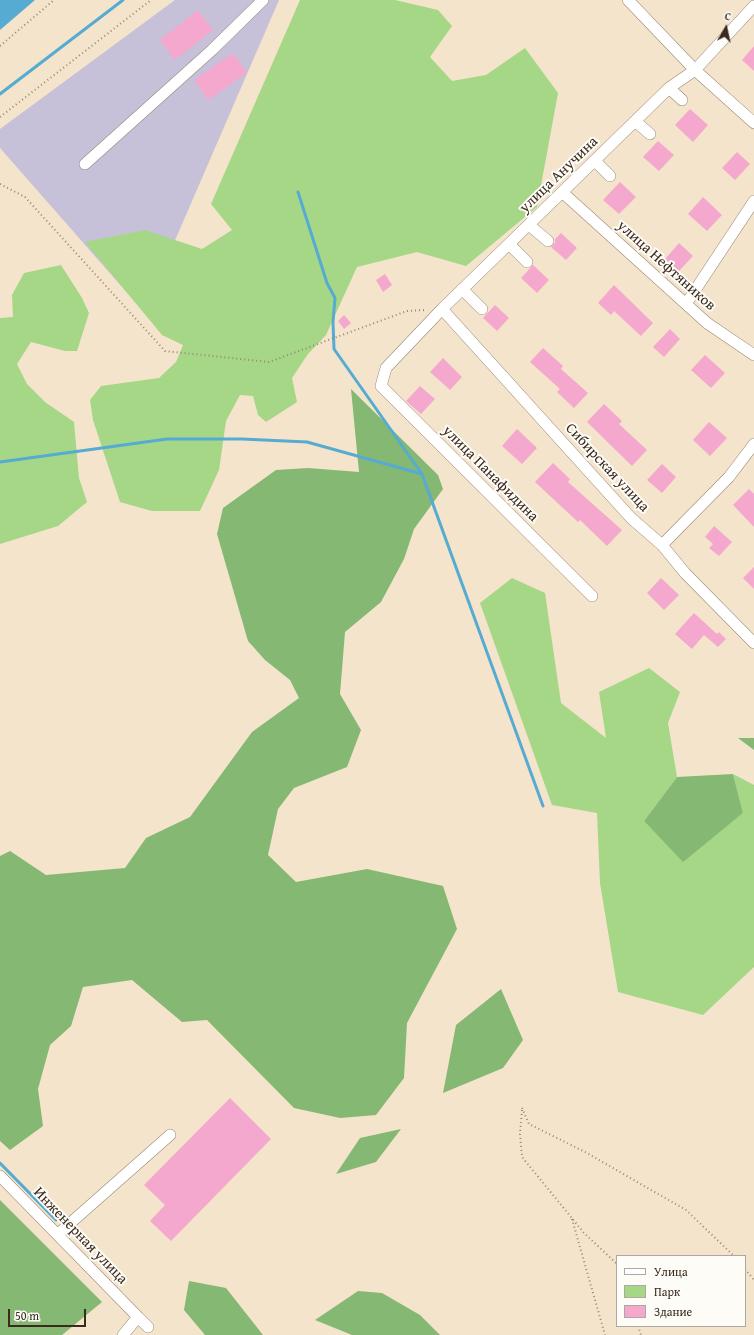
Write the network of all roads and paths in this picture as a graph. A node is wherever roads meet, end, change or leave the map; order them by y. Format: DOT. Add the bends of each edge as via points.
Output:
graph roads {
  1 [pos="54,0"];
  2 [pos="151,0"];
  3 [pos="263,0"];
  4 [pos="628,0"];
  5 [pos="754,6"];
  6 [pos="0,46"];
  7 [pos="695,70"];
  8 [pos="669,88"];
  9 [pos="682,100"];
  10 [pos="0,117"];
  11 [pos="635,121"];
  12 [pos="754,123"];
  13 [pos="650,134"];
  14 [pos="595,160"];
  15 [pos="85,164"];
  16 [pos="610,176"];
  17 [pos="0,184"];
  18 [pos="562,192"];
  19 [pos="754,201"];
  20 [pos="529,224"];
  21 [pos="548,241"];
  22 [pos="509,244"];
  23 [pos="527,262"];
  24 [pos="462,289"];
  25 [pos="686,304"];
  26 [pos="442,309"];
  27 [pos="482,309"];
  28 [pos="754,355"];
  29 [pos="386,368"];
  30 [pos="754,444"];
  31 [pos="662,545"];
  32 [pos="592,596"];
  33 [pos="754,643"];
  34 [pos="170,1135"];
  35 [pos="0,1176"];
  36 [pos="572,1218"];
  37 [pos="58,1234"];
  38 [pos="733,1255"];
  39 [pos="616,1263"];
  40 [pos="746,1270"];
  41 [pos="754,1280"];
  42 [pos="138,1317"];
  43 [pos="148,1328"];
  44 [pos="123,1335"];
  45 [pos="605,1335"];
  1 -- 6 [label="path"];
  2 -- 10 [label="path"];
  3 -- 15 [label="street" via="212,50"];
  4 -- 7 [label="street"];
  5 -- 7 [label="street, улица Анучина"];
  7 -- 8 [label="street, улица Анучина"];
  7 -- 12 [label="street"];
  8 -- 9 [label="street"];
  8 -- 11 [label="street, улица Анучина"];
  11 -- 13 [label="street"];
  11 -- 14 [label="street, улица Анучина"];
  14 -- 16 [label="street"];
  14 -- 18 [label="street, улица Анучина"];
  17 -- 26 [label="path" via="25,197 165,351 269,362 406,311"];
  18 -- 20 [label="street, улица Анучина"];
  18 -- 25 [label="street, улица Нефтяников"];
  19 -- 25 [label="street"];
  20 -- 21 [label="street"];
  20 -- 22 [label="street, улица Анучина"];
  22 -- 23 [label="street"];
  22 -- 24 [label="street, улица Анучина"];
  24 -- 26 [label="street, улица Анучина"];
  24 -- 27 [label="street"];
  25 -- 28 [label="street, улица Нефтяников" via="707,323"];
  26 -- 29 [label="street, улица Анучина"];
  26 -- 31 [label="street, Сибирская улица" via="631,518"];
  29 -- 32 [label="street, улица Панафидина" via="381,386"];
  30 -- 31 [label="street" via="729,477"];
  31 -- 33 [label="street, Сибирская улица" via="684,573"];
  34 -- 37 [label="street"];
  35 -- 37 [label="street, Инженерная улица"];
  36 -- 38 [label="path" via="522,1157 522,1108 528,1124 587,1153 686,1210"];
  36 -- 39 [label="path"];
  36 -- 45 [label="path"];
  37 -- 42 [label="street, Инженерная улица"];
  40 -- 41 [label="path"];
  42 -- 43 [label="street, Инженерная улица"];
  42 -- 44 [label="street"];
}
